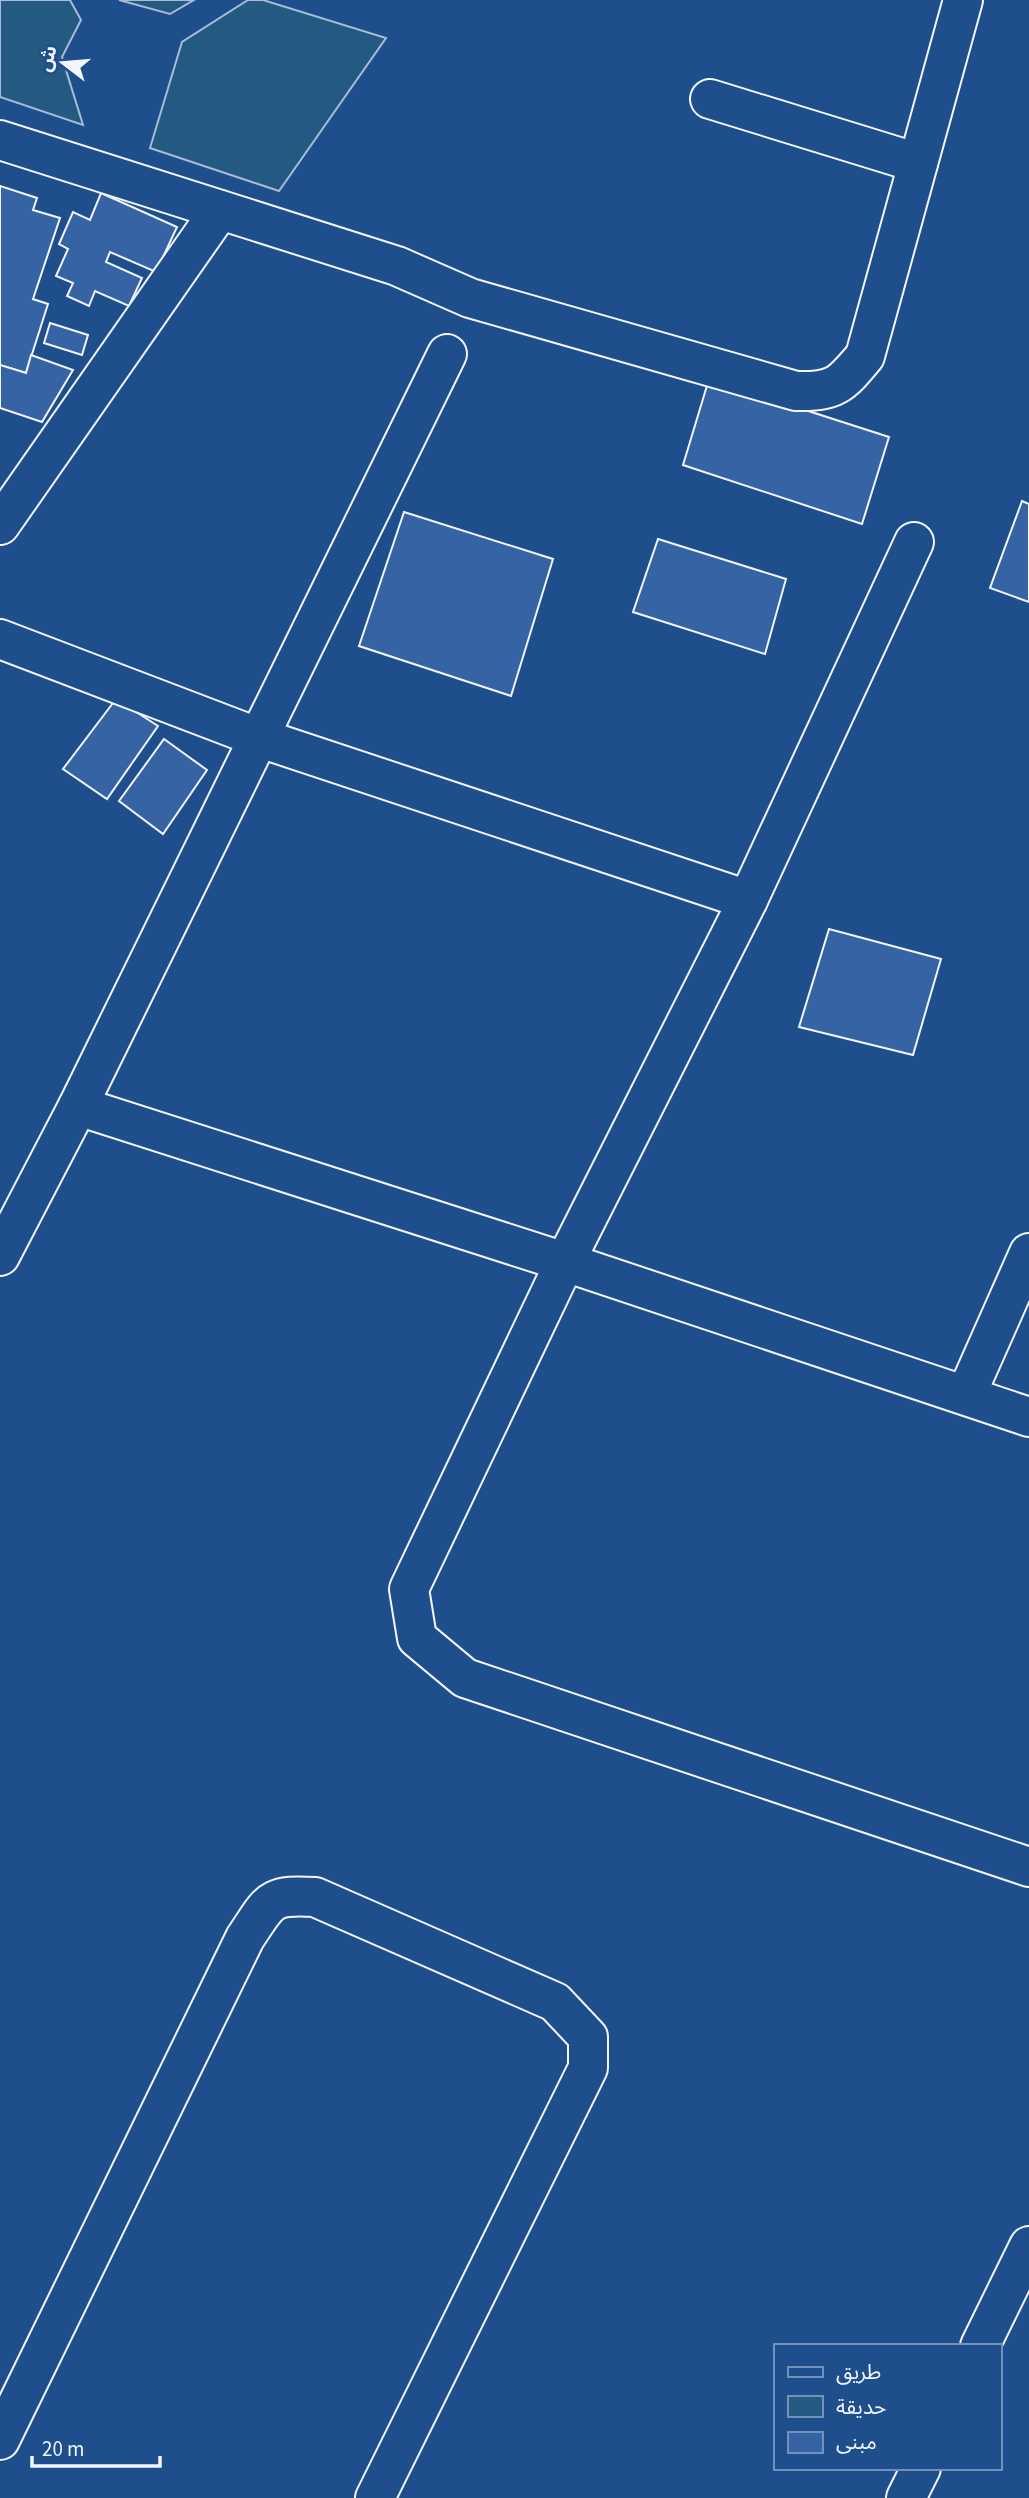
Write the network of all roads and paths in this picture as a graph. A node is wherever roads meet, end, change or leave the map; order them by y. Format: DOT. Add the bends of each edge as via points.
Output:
graph roads {
  1 [pos="963,0"];
  2 [pos="710,99"];
  3 [pos="0,140"];
  4 [pos="918,163"];
  5 [pos="220,210"];
  6 [pos="447,354"];
  7 [pos="0,525"];
  8 [pos="914,541"];
  9 [pos="0,639"];
  10 [pos="257,737"];
  11 [pos="748,900"];
  12 [pos="78,1106"];
  13 [pos="1029,1253"];
  14 [pos="0,1256"];
  15 [pos="565,1262"];
  16 [pos="966,1395"];
  17 [pos="1029,1416"];
  18 [pos="1029,1867"];
  19 [pos="1029,2246"];
  20 [pos="981,2344"];
  21 [pos="0,2440"];
  22 [pos="920,2470"];
  23 [pos="375,2498"];
  24 [pos="906,2498"];
  1 -- 4 [label="street"];
  2 -- 4 [label="street"];
  3 -- 5 [label="street"];
  4 -- 5 [label="street" via="865,356 845,380 820,391 796,391 470,298 397,266"];
  5 -- 7 [label="street"];
  6 -- 10 [label="street"];
  8 -- 11 [label="street"];
  9 -- 10 [label="street"];
  10 -- 11 [label="street"];
  10 -- 12 [label="street"];
  11 -- 15 [label="street"];
  12 -- 14 [label="street"];
  12 -- 15 [label="street"];
  13 -- 16 [label="street"];
  15 -- 16 [label="street"];
  15 -- 18 [label="street" via="409,1589 417,1638 465,1678"];
  16 -- 17 [label="street"];
  19 -- 20 [label="street"];
  21 -- 23 [label="street" via="245,1938 270,1902 288,1895 315,1897 555,2001 588,2038 587,2068"];
  22 -- 24 [label="street"];
}
